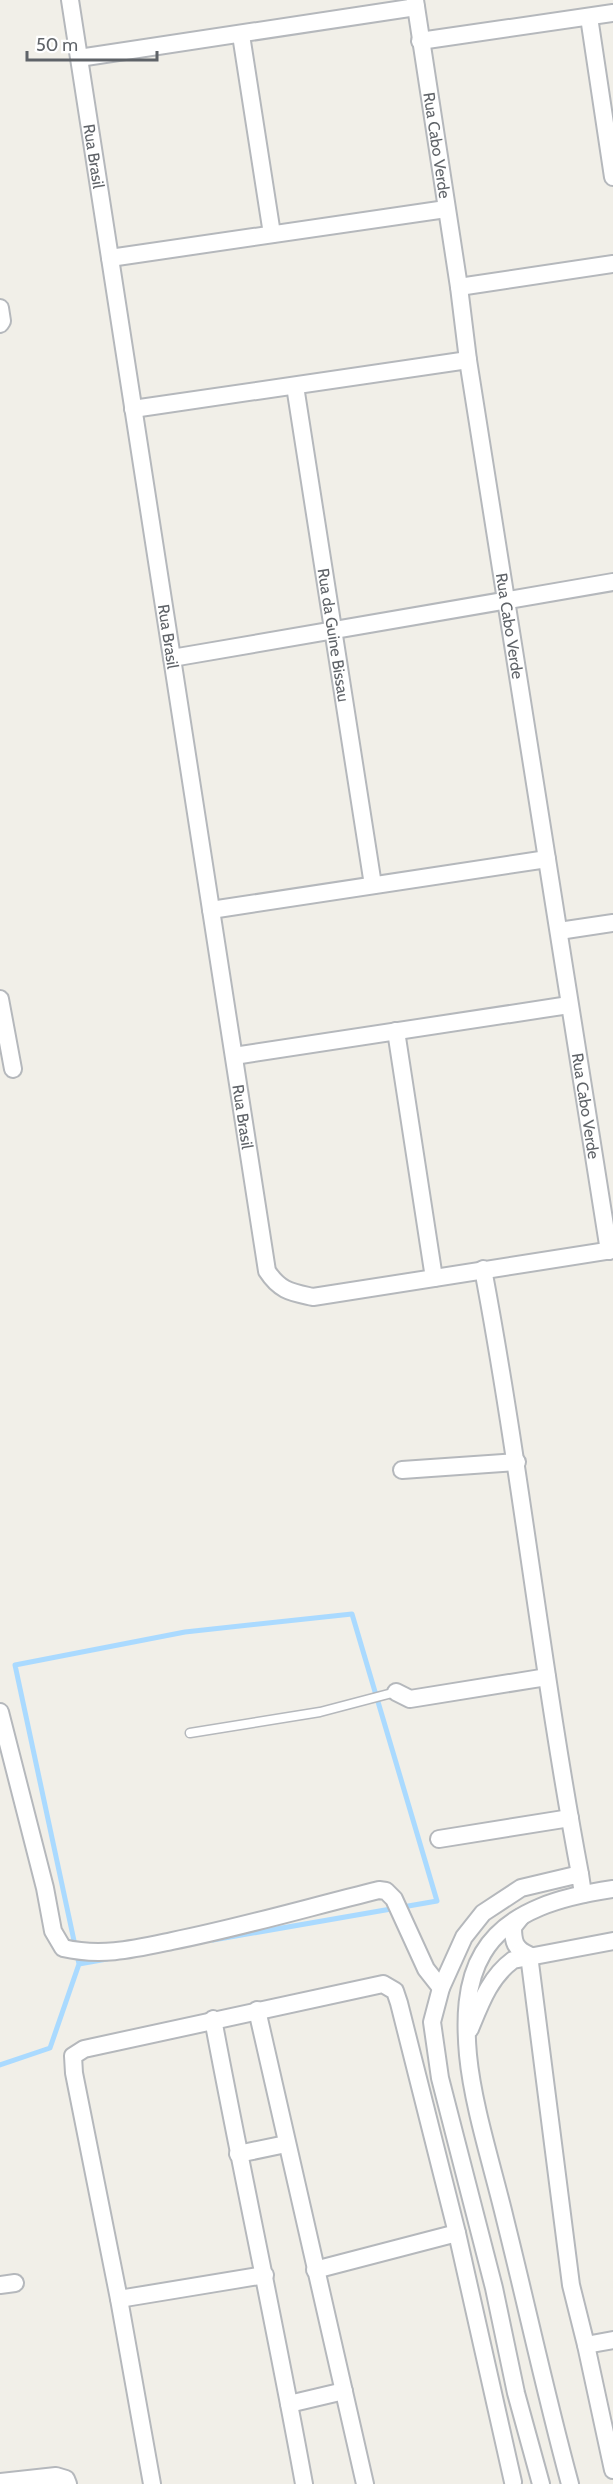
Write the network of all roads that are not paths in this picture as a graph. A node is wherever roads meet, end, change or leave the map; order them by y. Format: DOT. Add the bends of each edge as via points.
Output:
graph roads {
  1 [pos="70,0"];
  2 [pos="415,4"];
  3 [pos="613,13"];
  4 [pos="589,17"];
  5 [pos="241,35"];
  6 [pos="420,41"];
  7 [pos="79,58"];
  8 [pos="613,177"];
  9 [pos="446,209"];
  10 [pos="272,234"];
  11 [pos="110,258"];
  12 [pos="613,264"];
  13 [pos="459,287"];
  14 [pos="0,308"];
  15 [pos="0,324"];
  16 [pos="468,360"];
  17 [pos="296,386"];
  18 [pos="133,409"];
  19 [pos="613,582"];
  20 [pos="508,600"];
  21 [pos="334,631"];
  22 [pos="172,658"];
  23 [pos="547,859"];
  24 [pos="373,885"];
  25 [pos="211,910"];
  26 [pos="613,923"];
  27 [pos="559,932"];
  28 [pos="0,999"];
  29 [pos="569,1005"];
  30 [pos="396,1031"];
  31 [pos="234,1056"];
  32 [pos="13,1069"];
  33 [pos="611,1251"];
  34 [pos="483,1269"];
  35 [pos="434,1278"];
  36 [pos="517,1462"];
  37 [pos="402,1470"];
  38 [pos="546,1677"];
  39 [pos="391,1693"];
  40 [pos="0,1712"];
  41 [pos="190,1733"];
  42 [pos="570,1818"];
  43 [pos="439,1839"];
  44 [pos="580,1874"];
  45 [pos="613,1889"];
  46 [pos="583,1894"];
  47 [pos="522,1916"];
  48 [pos="613,1941"];
  49 [pos="530,1955"];
  50 [pos="441,1988"];
  51 [pos="258,2010"];
  52 [pos="213,2019"];
  53 [pos="468,2035"];
  54 [pos="286,2144"];
  55 [pos="238,2154"];
  56 [pos="457,2233"];
  57 [pos="315,2270"];
  58 [pos="265,2275"];
  59 [pos="119,2299"];
  60 [pos="613,2340"];
  61 [pos="586,2344"];
  62 [pos="344,2391"];
  63 [pos="289,2404"];
  64 [pos="613,2470"];
  65 [pos="569,2481"];
  66 [pos="0,2482"];
  67 [pos="509,2483"];
  68 [pos="68,2484"];
  69 [pos="152,2484"];
  70 [pos="304,2484"];
  71 [pos="365,2484"];
  72 [pos="531,2484"];
  73 [pos="543,2484"];
  1 -- 7 [label="street, Rua Brasil"];
  2 -- 5 [label="street"];
  2 -- 6 [label="street, Rua Cabo Verde"];
  3 -- 4 [label="street"];
  4 -- 6 [label="street"];
  4 -- 8 [label="street"];
  5 -- 7 [label="street"];
  5 -- 10 [label="street"];
  6 -- 9 [label="street, Rua Cabo Verde"];
  7 -- 11 [label="street, Rua Brasil"];
  9 -- 10 [label="street"];
  9 -- 13 [label="street, Rua Cabo Verde"];
  10 -- 11 [label="street"];
  11 -- 18 [label="street, Rua Brasil"];
  12 -- 13 [label="street"];
  13 -- 16 [label="street, Rua Cabo Verde"];
  14 -- 15 [label="street"];
  16 -- 17 [label="street"];
  16 -- 20 [label="street, Rua Cabo Verde"];
  17 -- 18 [label="street"];
  17 -- 21 [label="street, Rua da Guine Bissau"];
  18 -- 22 [label="street, Rua Brasil"];
  19 -- 20 [label="street"];
  20 -- 21 [label="street"];
  20 -- 23 [label="street, Rua Cabo Verde"];
  21 -- 22 [label="street"];
  21 -- 24 [label="street, Rua da Guine Bissau"];
  22 -- 25 [label="street, Rua Brasil"];
  23 -- 24 [label="street"];
  23 -- 27 [label="street, Rua Cabo Verde"];
  24 -- 25 [label="street"];
  25 -- 31 [label="street, Rua Brasil"];
  26 -- 27 [label="street"];
  27 -- 29 [label="street, Rua Cabo Verde"];
  28 -- 32 [label="street"];
  29 -- 30 [label="street"];
  29 -- 33 [label="street, Rua Cabo Verde"];
  30 -- 31 [label="street"];
  30 -- 35 [label="street"];
  31 -- 35 [label="street, Rua Brasil" via="267,1271 276,1284 313,1297"];
  33 -- 34 [label="street"];
  34 -- 35 [label="street"];
  34 -- 36 [label="street"];
  36 -- 37 [label="street"];
  36 -- 38 [label="street"];
  38 -- 39 [label="street" via="410,1699"];
  38 -- 42 [label="street"];
  39 -- 41 [label="lane" via="309,1714"];
  40 -- 50 [label="street" via="53,1931 63,1948 88,1953 127,1950 213,1933 379,1890 394,1899 426,1969"];
  42 -- 43 [label="street"];
  42 -- 44 [label="street"];
  44 -- 46 [label="street"];
  44 -- 50 [label="street" via="521,1888 483,1913 464,1937"];
  45 -- 46 [label="street"];
  46 -- 47 [label="street"];
  47 -- 49 [label="street" via="513,1927 513,1941 519,1951"];
  47 -- 53 [label="street" via="499,1933 483,1953 471,1978"];
  48 -- 49 [label="street"];
  49 -- 53 [label="street" via="513,1960 500,1970"];
  49 -- 61 [label="street" via="571,2285"];
  50 -- 73 [label="street" via="432,2022 440,2079 494,2288 516,2393"];
  51 -- 52 [label="street"];
  51 -- 54 [label="street"];
  51 -- 56 [label="street" via="383,1984 395,1991"];
  52 -- 55 [label="street"];
  52 -- 59 [label="street" via="84,2049 73,2056"];
  53 -- 65 [label="street" via="476,2097"];
  54 -- 55 [label="street"];
  54 -- 57 [label="street"];
  55 -- 58 [label="street"];
  56 -- 57 [label="street"];
  56 -- 67 [label="street"];
  57 -- 62 [label="street"];
  58 -- 59 [label="street"];
  58 -- 63 [label="street"];
  59 -- 69 [label="street"];
  60 -- 61 [label="street"];
  61 -- 64 [label="street"];
  62 -- 63 [label="street"];
  62 -- 71 [label="street"];
  63 -- 70 [label="street"];
  65 -- 73 [label="street"];
  66 -- 68 [label="street" via="56,2476 66,2479"];
  67 -- 72 [label="street"];
}
